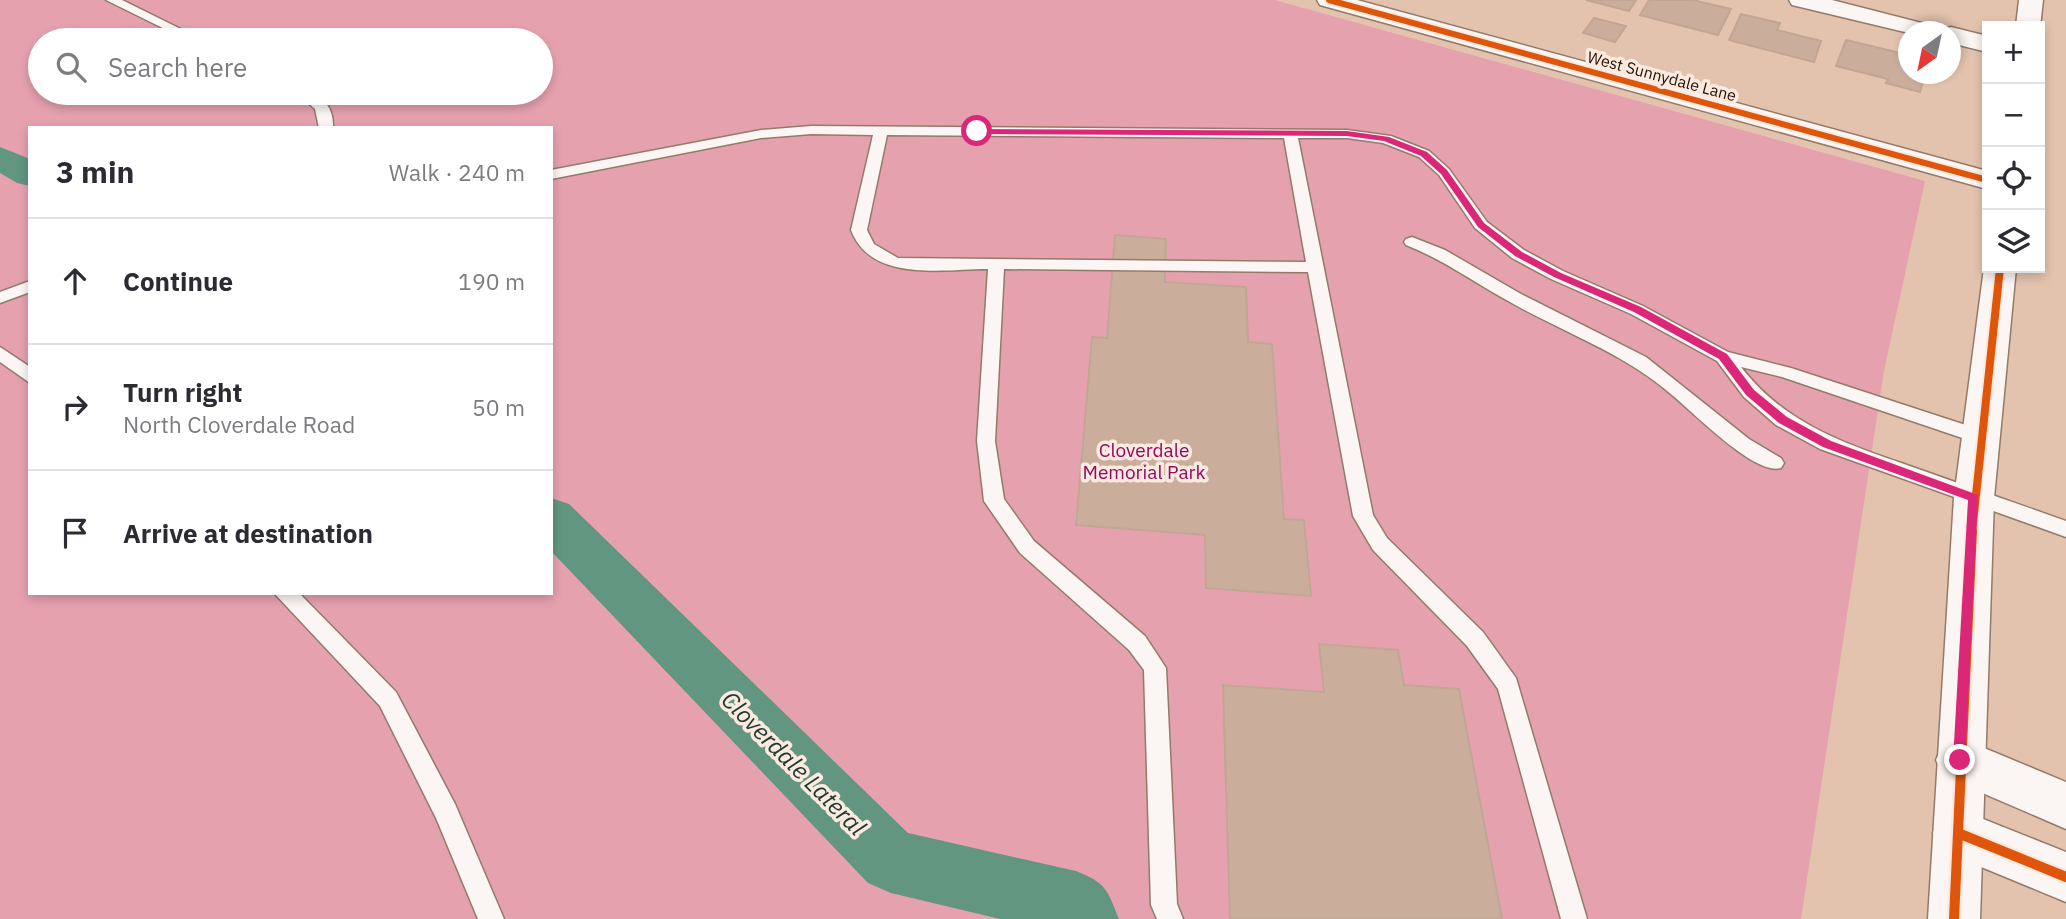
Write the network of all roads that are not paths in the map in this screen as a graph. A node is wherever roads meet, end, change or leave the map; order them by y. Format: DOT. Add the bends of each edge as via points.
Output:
graph roads {
  1 [pos="112,0"];
  2 [pos="1329,0"];
  3 [pos="1801,0"];
  4 [pos="2031,0"];
  5 [pos="2029,21"];
  6 [pos="1898,23"];
  7 [pos="172,28"];
  8 [pos="1961,38"];
  9 [pos="1982,43"];
  10 [pos="320,105"];
  11 [pos="326,126"];
  12 [pos="881,131"];
  13 [pos="1290,133"];
  14 [pos="553,175"];
  15 [pos="1982,179"];
  16 [pos="1412,242"];
  17 [pos="996,264"];
  18 [pos="1317,267"];
  19 [pos="1999,273"];
  20 [pos="28,287"];
  21 [pos="0,298"];
  22 [pos="0,354"];
  23 [pos="1723,357"];
  24 [pos="28,375"];
  25 [pos="1980,437"];
  26 [pos="1773,463"];
  27 [pos="1974,498"];
  28 [pos="2066,529"];
  29 [pos="287,595"];
  30 [pos="1960,760"];
  31 [pos="2066,806"];
  32 [pos="1958,833"];
  33 [pos="2066,877"];
  34 [pos="491,919"];
  35 [pos="1170,919"];
  36 [pos="1574,919"];
  37 [pos="1954,919"];
  1 -- 7 [label="lane"];
  2 -- 15 [label="street, West Sunnydale Lane"];
  3 -- 6 [label="street"];
  4 -- 5 [label="street"];
  8 -- 9 [label="street"];
  10 -- 11 [label="lane"];
  12 -- 13 [label="lane"];
  12 -- 14 [label="lane" via="761,134"];
  12 -- 17 [label="lane" via="859,230 863,243 877,256 896,263"];
  13 -- 18 [label="lane"];
  13 -- 23 [label="lane" via="1386,139 1424,154 1444,172 1481,225 1518,254"];
  16 -- 26 [label="lane" via="1438,251 1517,299 1624,352"];
  17 -- 18 [label="lane"];
  17 -- 35 [label="lane" via="986,441 994,501 1027,547 1137,643 1155,668 1164,905"];
  18 -- 36 [label="lane" via="1363,516 1380,544 1475,639 1508,685"];
  19 -- 25 [label="street"];
  20 -- 21 [label="lane"];
  22 -- 24 [label="lane"];
  23 -- 25 [label="lane" via="1785,372"];
  23 -- 27 [label="lane" via="1750,392 1783,420 1827,444"];
  25 -- 27 [label="street"];
  27 -- 28 [label="lane"];
  27 -- 30 [label="street"];
  29 -- 34 [label="lane" via="388,699 446,812"];
  30 -- 31 [label="street"];
  30 -- 32 [label="street"];
  32 -- 33 [label="street"];
  32 -- 37 [label="street"];
}
